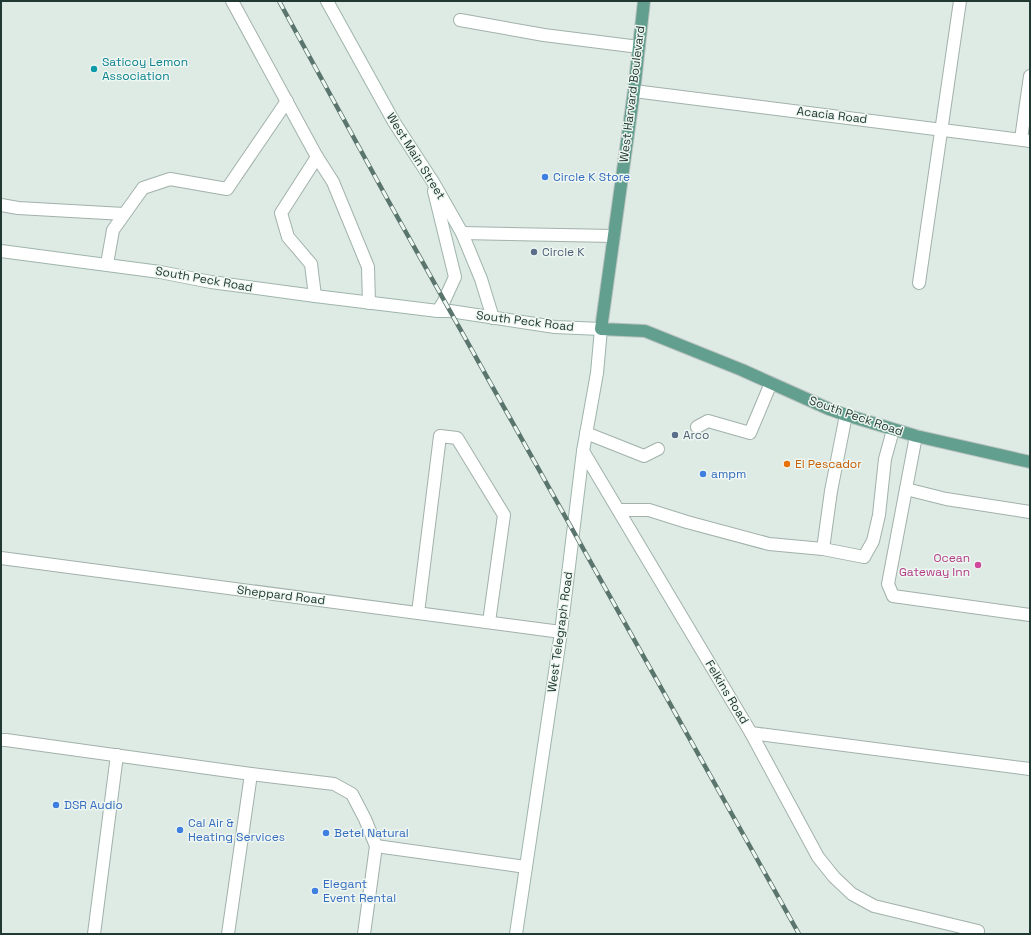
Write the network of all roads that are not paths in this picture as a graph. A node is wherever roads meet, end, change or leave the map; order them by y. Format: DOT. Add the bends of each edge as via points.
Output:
graph roads {
  1 [pos="232,1"];
  2 [pos="327,1"];
  3 [pos="644,1"];
  4 [pos="960,1"];
  5 [pos="460,20"];
  6 [pos="639,47"];
  7 [pos="1030,76"];
  8 [pos="634,91"];
  9 [pos="287,101"];
  10 [pos="942,129"];
  11 [pos="1025,140"];
  12 [pos="317,157"];
  13 [pos="431,178"];
  14 [pos="1,205"];
  15 [pos="124,214"];
  16 [pos="462,232"];
  17 [pos="614,236"];
  18 [pos="1,251"];
  19 [pos="107,264"];
  20 [pos="919,283"];
  21 [pos="315,296"];
  22 [pos="369,303"];
  23 [pos="438,311"];
  24 [pos="493,318"];
  25 [pos="601,329"];
  26 [pos="771,383"];
  27 [pos="846,415"];
  28 [pos="696,427"];
  29 [pos="893,430"];
  30 [pos="586,433"];
  31 [pos="916,436"];
  32 [pos="658,448"];
  33 [pos="583,451"];
  34 [pos="1030,462"];
  35 [pos="906,489"];
  36 [pos="620,510"];
  37 [pos="1030,512"];
  38 [pos="823,549"];
  39 [pos="1,558"];
  40 [pos="418,613"];
  41 [pos="1030,615"];
  42 [pos="489,622"];
  43 [pos="561,632"];
  44 [pos="751,733"];
  45 [pos="1,740"];
  46 [pos="117,754"];
  47 [pos="1030,769"];
  48 [pos="251,774"];
  49 [pos="376,846"];
  50 [pos="526,867"];
  51 [pos="94,934"];
  52 [pos="228,934"];
  53 [pos="364,934"];
  54 [pos="516,934"];
  55 [pos="975,934"];
  1 -- 9 [label="street"];
  2 -- 13 [label="street, West Main Street" via="394,122"];
  3 -- 6 [label="main road, West Harvard Boulevard"];
  4 -- 10 [label="street"];
  5 -- 6 [label="street" via="544,35"];
  6 -- 8 [label="main road, West Harvard Boulevard"];
  7 -- 11 [label="street"];
  8 -- 10 [label="street, Acacia Road"];
  8 -- 17 [label="main road, West Harvard Boulevard"];
  9 -- 12 [label="street"];
  9 -- 15 [label="street" via="227,189 170,179 143,188"];
  10 -- 11 [label="street, Acacia Road"];
  10 -- 20 [label="street"];
  12 -- 21 [label="street" via="281,213 288,237 311,264"];
  12 -- 22 [label="street" via="333,182 368,267"];
  13 -- 16 [label="street, West Main Street"];
  13 -- 23 [label="street" via="455,277"];
  14 -- 15 [label="street"];
  15 -- 19 [label="street" via="113,230"];
  16 -- 17 [label="street"];
  16 -- 24 [label="street, West Main Street"];
  17 -- 25 [label="main road, West Harvard Boulevard"];
  18 -- 19 [label="street, South Peck Road"];
  19 -- 21 [label="street, South Peck Road"];
  21 -- 22 [label="street, South Peck Road"];
  22 -- 23 [label="street, South Peck Road"];
  23 -- 24 [label="street, South Peck Road"];
  24 -- 25 [label="street, South Peck Road" via="555,327"];
  25 -- 26 [label="main road, South Peck Road" via="645,332"];
  25 -- 30 [label="street, West Telegraph Road" via="597,373"];
  26 -- 27 [label="main road, South Peck Road"];
  26 -- 28 [label="street" via="750,433 708,421"];
  27 -- 29 [label="main road, South Peck Road"];
  27 -- 38 [label="street"];
  29 -- 31 [label="main road, South Peck Road"];
  29 -- 38 [label="street" via="885,458 879,515 873,542 864,557"];
  30 -- 32 [label="street" via="644,456"];
  30 -- 33 [label="street, West Telegraph Road"];
  31 -- 34 [label="main road, South Peck Road"];
  31 -- 35 [label="street"];
  33 -- 36 [label="street, Felkins Road"];
  33 -- 43 [label="street, West Telegraph Road"];
  35 -- 37 [label="street" via="946,499"];
  35 -- 41 [label="street" via="888,584 893,596"];
  36 -- 38 [label="street" via="649,510 770,544"];
  36 -- 44 [label="street, Felkins Road"];
  39 -- 40 [label="street, Sheppard Road"];
  40 -- 42 [label="street, Sheppard Road"];
  40 -- 42 [label="street" via="440,436 457,438 504,515"];
  42 -- 43 [label="street, Sheppard Road"];
  43 -- 50 [label="street, West Telegraph Road"];
  44 -- 47 [label="street, Felkins Road"];
  44 -- 55 [label="street" via="818,857 852,894 874,906 978,930"];
  45 -- 46 [label="street"];
  46 -- 48 [label="street"];
  46 -- 51 [label="street"];
  48 -- 49 [label="street" via="334,784 352,794"];
  48 -- 52 [label="street"];
  49 -- 50 [label="street"];
  49 -- 53 [label="street"];
  50 -- 54 [label="street, West Telegraph Road"];
}
